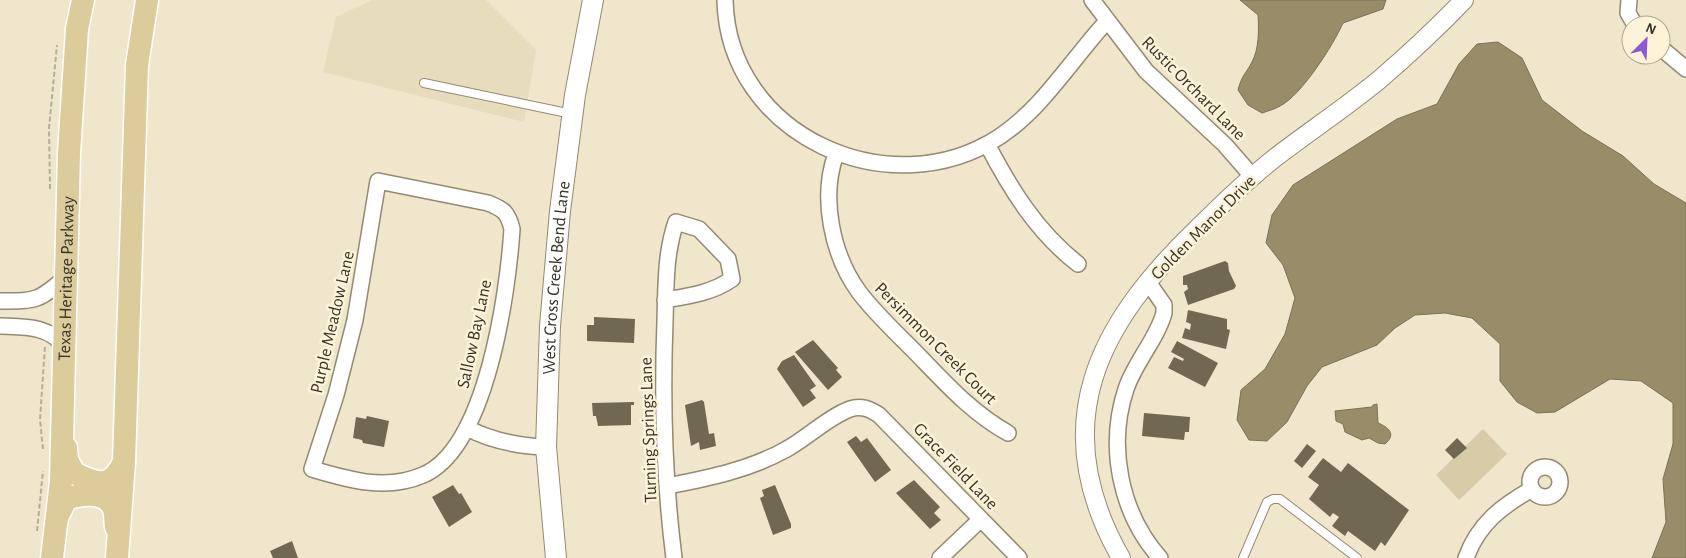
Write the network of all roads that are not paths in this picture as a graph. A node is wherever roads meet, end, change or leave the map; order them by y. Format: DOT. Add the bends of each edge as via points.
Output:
graph roads {
  1 [pos="83,0"];
  2 [pos="147,0"];
  3 [pos="593,0"];
  4 [pos="726,0"];
  5 [pos="1092,0"];
  6 [pos="1464,0"];
  7 [pos="1629,0"];
  8 [pos="1629,15"];
  9 [pos="1107,21"];
  10 [pos="1671,56"];
  11 [pos="1686,68"];
  12 [pos="424,83"];
  13 [pos="572,114"];
  14 [pos="987,144"];
  15 [pos="836,154"];
  16 [pos="1252,176"];
  17 [pos="378,181"];
  18 [pos="1078,264"];
  19 [pos="67,276"];
  20 [pos="1148,282"];
  21 [pos="666,300"];
  22 [pos="0,301"];
  23 [pos="0,326"];
  24 [pos="65,348"];
  25 [pos="63,422"];
  26 [pos="467,428"];
  27 [pos="1008,433"];
  28 [pos="546,447"];
  29 [pos="124,462"];
  30 [pos="312,469"];
  31 [pos="668,486"];
  32 [pos="1532,489"];
  33 [pos="57,518"];
  34 [pos="981,519"];
  35 [pos="118,550"];
  36 [pos="52,558"];
  37 [pos="556,558"];
  38 [pos="674,558"];
  39 [pos="940,558"];
  40 [pos="1019,558"];
  41 [pos="1121,558"];
  42 [pos="1160,558"];
  43 [pos="1242,558"];
  44 [pos="1358,558"];
  45 [pos="1466,558"];
  1 -- 19 [label="main road, Texas Heritage Parkway" via="77,29 69,153"];
  2 -- 29 [label="main road" via="137,65"];
  3 -- 13 [label="main road, West Cross Creek Bend Lane"];
  4 -- 15 [label="street" via="731,36 750,83 762,100 792,128"];
  5 -- 9 [label="street, Rustic Orchard Lane"];
  6 -- 16 [label="street, Golden Manor Drive" via="1378,81"];
  7 -- 8 [label="street"];
  9 -- 14 [label="street" via="1034,109"];
  9 -- 16 [label="street, Rustic Orchard Lane" via="1146,71 1225,144"];
  10 -- 11 [label="street"];
  12 -- 13 [label="lane"];
  13 -- 28 [label="main road, West Cross Creek Bend Lane" via="550,326"];
  14 -- 15 [label="street" via="954,158 915,166 873,164"];
  14 -- 18 [label="street" via="1032,220"];
  15 -- 27 [label="street, Persimmon Creek Court" via="829,187 832,227 841,260 858,291 966,405"];
  16 -- 20 [label="street, Golden Manor Drive" via="1184,241"];
  17 -- 26 [label="street, Sallow Bay Lane" via="488,203 509,216 511,242 495,344 487,379"];
  17 -- 30 [label="street, Purple Meadow Lane" via="355,320 336,395"];
  19 -- 22 [label="street" via="46,295 35,300"];
  19 -- 24 [label="main road, Texas Heritage Parkway"];
  20 -- 41 [label="street, Golden Manor Drive" via="1108,341 1094,372 1086,406 1084,440 1087,468 1096,505"];
  20 -- 42 [label="street" via="1164,304 1164,313 1126,388 1117,442 1126,501"];
  21 -- 21 [label="street, Turning Springs Lane" via="692,296 732,279 728,259 699,229 676,222 669,242"];
  21 -- 31 [label="street, Turning Springs Lane" via="663,403"];
  23 -- 24 [label="street" via="45,331"];
  24 -- 25 [label="main road, Texas Heritage Parkway"];
  25 -- 29 [label="main road" via="67,460 74,473 98,482 109,482 118,476"];
  25 -- 33 [label="main road, Texas Heritage Parkway"];
  26 -- 28 [label="street" via="484,437 511,444"];
  26 -- 30 [label="street, Sallow Bay Lane" via="445,459 424,475 398,482 355,481"];
  28 -- 37 [label="main road, West Cross Creek Bend Lane"];
  29 -- 35 [label="main road"];
  31 -- 34 [label="street, Grace Field Lane" via="752,465 784,450 844,412 862,407 879,415"];
  31 -- 38 [label="street, Turning Springs Lane"];
  32 -- 45 [label="street" via="1493,516 1476,536"];
  33 -- 35 [label="main road" via="66,499 88,495 103,497 113,507"];
  33 -- 36 [label="main road, Texas Heritage Parkway"];
  34 -- 39 [label="street"];
  34 -- 40 [label="street, Grace Field Lane"];
  43 -- 44 [label="lane" via="1267,502 1280,499"];
}
